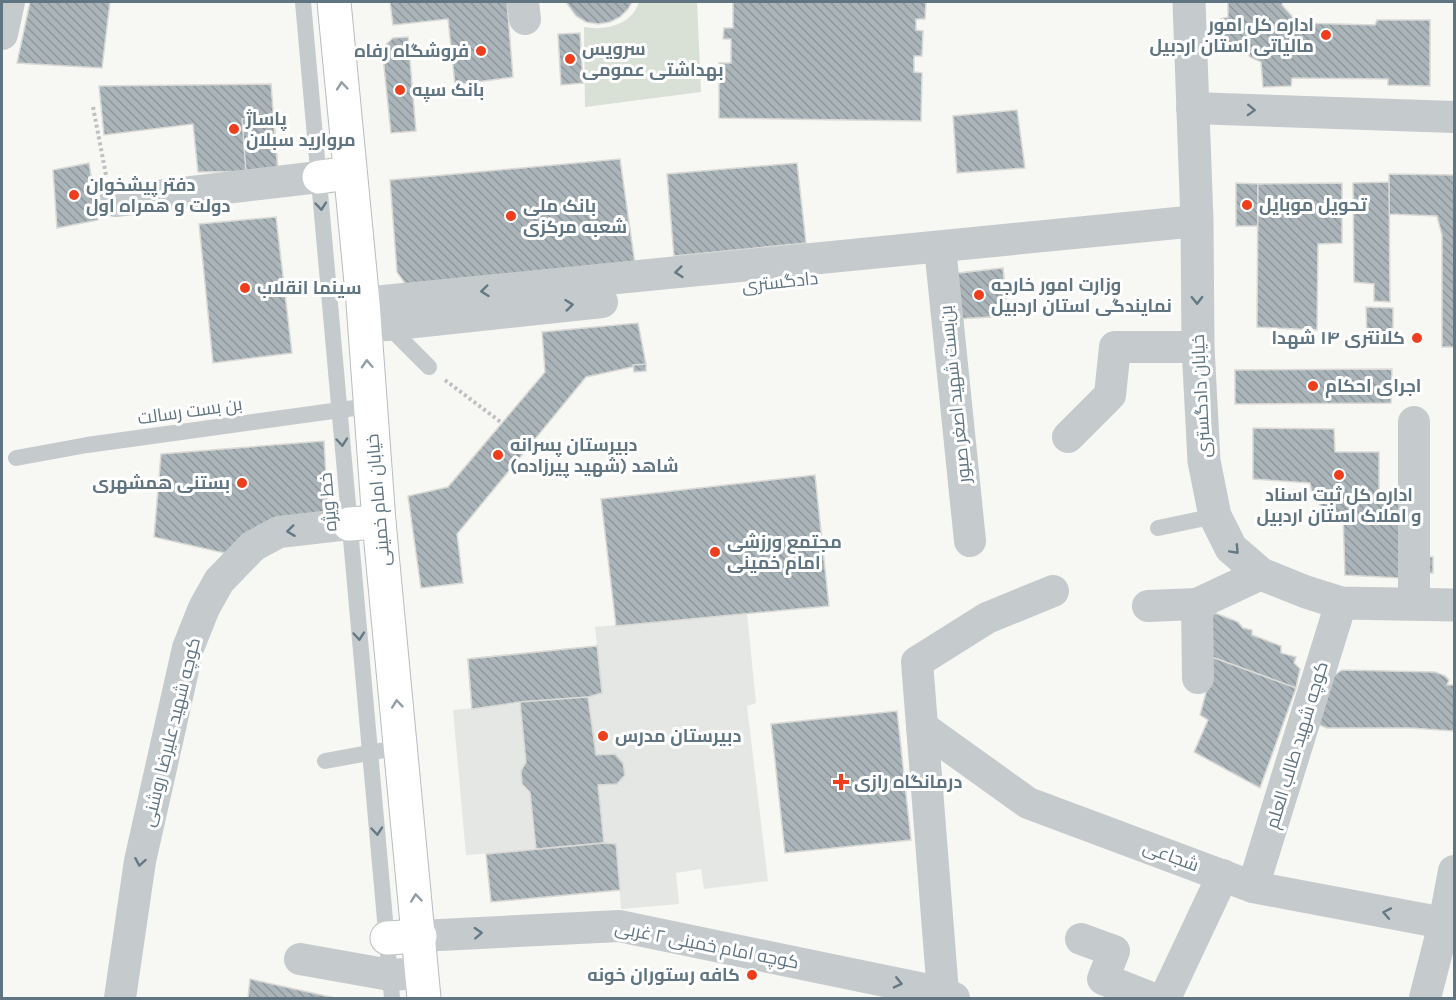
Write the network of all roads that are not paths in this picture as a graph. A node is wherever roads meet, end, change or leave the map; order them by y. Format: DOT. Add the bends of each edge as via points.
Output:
graph roads {
  1 [pos="9,2"];
  2 [pos="303,2"];
  3 [pos="334,2"];
  4 [pos="1189,2"];
  5 [pos="2,34"];
  6 [pos="1192,108"];
  7 [pos="1455,117"];
  8 [pos="350,173"];
  9 [pos="319,177"];
  10 [pos="115,201"];
  11 [pos="1197,231"];
  12 [pos="940,255"];
  13 [pos="372,318"];
  14 [pos="1198,347"];
  15 [pos="429,367"];
  16 [pos="354,408"];
  17 [pos="1414,422"];
  18 [pos="1068,437"];
  19 [pos="16,458"];
  20 [pos="1215,516"];
  21 [pos="364,523"];
  22 [pos="1158,528"];
  23 [pos="970,541"];
  24 [pos="1262,574"];
  25 [pos="1053,591"];
  26 [pos="1341,603"];
  27 [pos="1197,604"];
  28 [pos="1414,604"];
  29 [pos="1455,604"];
  30 [pos="1148,606"];
  31 [pos="1198,678"];
  32 [pos="922,727"];
  33 [pos="402,747"];
  34 [pos="370,753"];
  35 [pos="325,761"];
  36 [pos="1455,871"];
  37 [pos="1223,875"];
  38 [pos="1253,887"];
  39 [pos="688,920"];
  40 [pos="1449,924"];
  41 [pos="619,926"];
  42 [pos="420,936"];
  43 [pos="387,938"];
  44 [pos="1081,939"];
  45 [pos="300,959"];
  46 [pos="423,986"];
  47 [pos="391,987"];
  48 [pos="857,987"];
  49 [pos="945,997"];
  50 [pos="1168,997"];
  51 [pos="120,999"];
  52 [pos="1425,999"];
  1 -- 5 [label="street"];
  2 -- 9 [label="lane"];
  8 -- 3 [label="main road, خیابان امام خمینی, one-way"];
  4 -- 6 [label="street, خیابان دادگستری"];
  6 -- 7 [label="street, one-way"];
  6 -- 11 [label="street, خیابان دادگستری"];
  8 -- 9 [label="main road"];
  8 -- 13 [label="main road, خیابان امام خمینی"];
  9 -- 10 [label="street" via="168,204"];
  9 -- 16 [label="lane, one-way"];
  11 -- 12 [label="street, دادگستری"];
  11 -- 14 [label="street, خیابان دادگستری, one-way"];
  12 -- 13 [label="street, دادگستری"];
  12 -- 23 [label="street, بن‌بست شهید اصغر صبور"];
  13 -- 15 [label="lane"];
  16 -- 13 [label="main road, خیابان امام خمینی, one-way"];
  14 -- 18 [label="street" via="1115,347 1110,394"];
  14 -- 20 [label="street, خیابان دادگستری" via="1204,461"];
  16 -- 19 [label="lane, بن بست رسالت"];
  16 -- 21 [label="main road, خیابان امام خمینی"];
  17 -- 28 [label="street"];
  20 -- 22 [label="lane"];
  20 -- 24 [label="street, خیابان دادگستری, one-way" via="1231,548"];
  33 -- 21 [label="main road, خیابان امام خمینی, one-way"];
  21 -- 34 [label="lane, خط ویژه, one-way"];
  21 -- 51 [label="street, کوچه شهید علیرضا روشنی, one-way" via="279,532 253,546 219,581 204,608 188,648 142,850"];
  24 -- 26 [label="street, خیابان دادگستری"];
  24 -- 27 [label="street"];
  25 -- 32 [label="street" via="987,618 917,662"];
  26 -- 28 [label="street, خیابان دادگستری"];
  26 -- 38 [label="street, کوچه شهید طالب العلم"];
  27 -- 30 [label="street"];
  27 -- 31 [label="street"];
  28 -- 29 [label="street, خیابان دادگستری"];
  32 -- 37 [label="street, شجاعی" via="1028,803"];
  32 -- 49 [label="street"];
  33 -- 34 [label="lane"];
  42 -- 33 [label="main road, خیابان امام خمینی, one-way"];
  34 -- 35 [label="lane"];
  34 -- 43 [label="lane, خط ویژه, one-way"];
  36 -- 40 [label="street"];
  37 -- 38 [label="street, شجاعی"];
  37 -- 50 [label="street"];
  40 -- 38 [label="street, شجاعی, one-way"];
  39 -- 41 [label="street"];
  40 -- 52 [label="street"];
  42 -- 41 [label="street, کوچه امام خمینی ۲ غربی, one-way"];
  41 -- 48 [label="street, کوچه امام خمینی ۲ غربی"];
  42 -- 43 [label="main road"];
  42 -- 46 [label="main road, خیابان امام خمینی"];
  43 -- 47 [label="lane, خط ویژه"];
  44 -- 50 [label="street" via="1114,951 1103,980"];
  45 -- 47 [label="street"];
  46 -- 47 [label="street"];
  48 -- 49 [label="street, کوچه امام خمینی ۲ غربی, one-way"];
}
